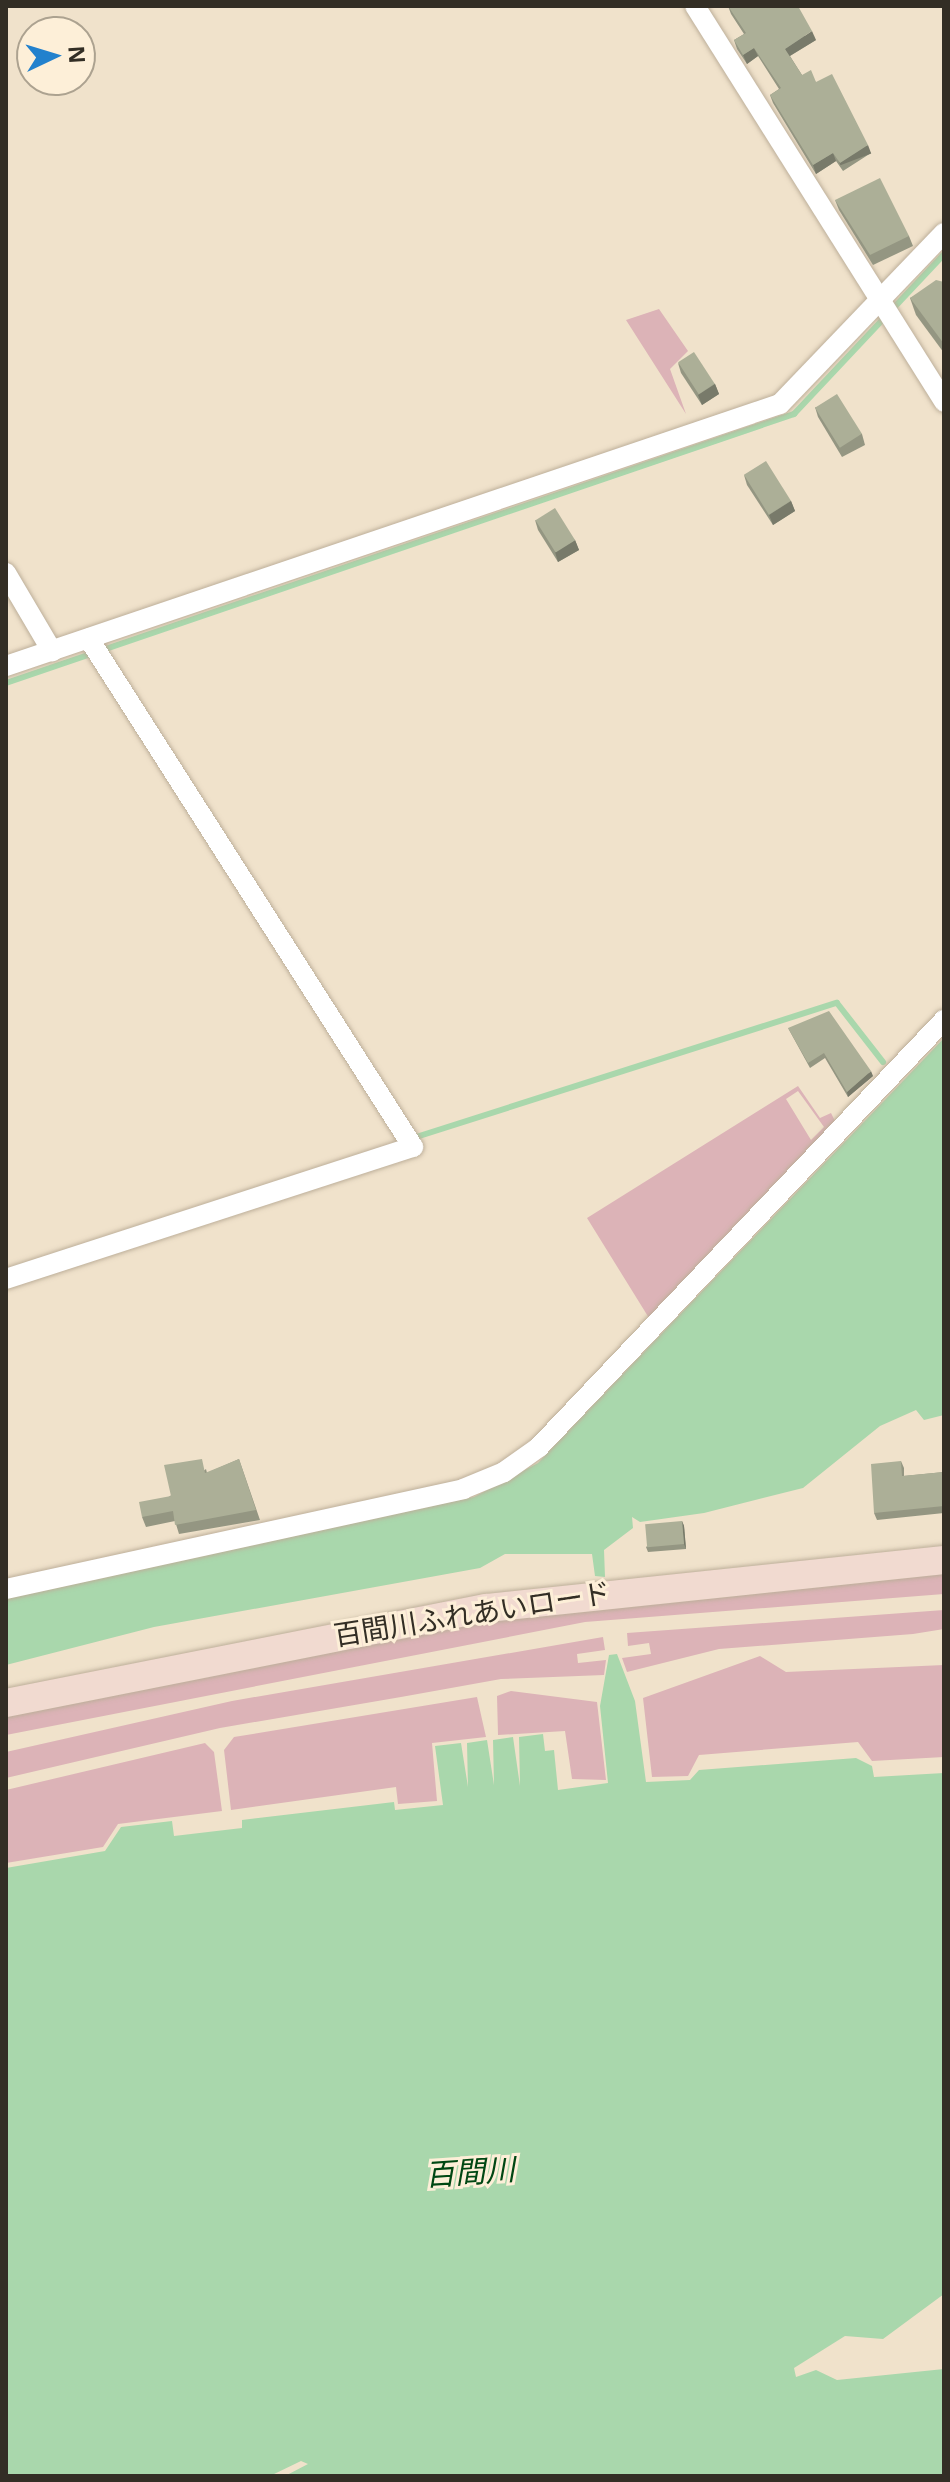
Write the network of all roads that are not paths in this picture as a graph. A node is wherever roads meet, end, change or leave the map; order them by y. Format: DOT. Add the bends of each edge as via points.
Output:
graph roads {
  1 [pos="695,6"];
  2 [pos="944,233"];
  3 [pos="886,311"];
  4 [pos="944,402"];
  5 [pos="6,573"];
  6 [pos="95,648"];
  7 [pos="52,651"];
  8 [pos="6,666"];
  9 [pos="944,1020"];
  10 [pos="6,1279"];
  11 [pos="944,1560"];
  12 [pos="6,1589"];
  13 [pos="6,1703"];
  1 -- 3 [label="street"];
  2 -- 3 [label="street"];
  3 -- 4 [label="street"];
  3 -- 6 [label="street" via="780,404"];
  5 -- 7 [label="street"];
  6 -- 7 [label="street"];
  6 -- 10 [label="street" via="408,1138"];
  7 -- 8 [label="street"];
  9 -- 12 [label="street" via="539,1447 504,1472 463,1489"];
  11 -- 13 [label="street, 百間川ふれあいロード" via="487,1608"];
}
